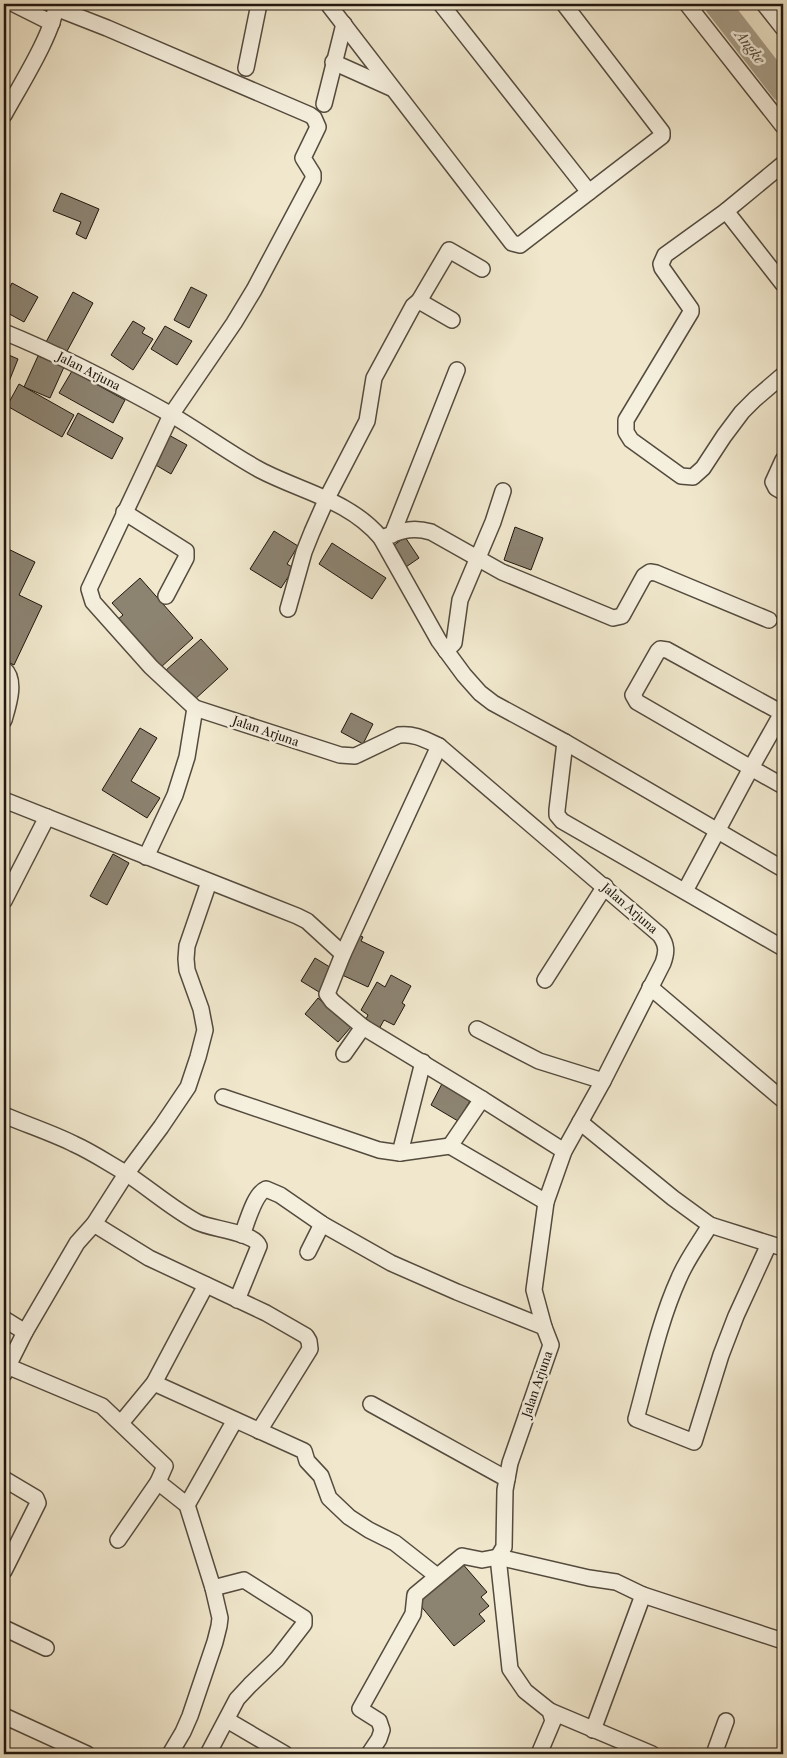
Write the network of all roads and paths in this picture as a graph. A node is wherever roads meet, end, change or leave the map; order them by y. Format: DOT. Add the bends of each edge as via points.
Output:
graph roads {
  1 [pos="14,4"];
  2 [pos="259,4"];
  3 [pos="328,4"];
  4 [pos="442,4"];
  5 [pos="564,4"];
  6 [pos="686,4"];
  7 [pos="764,4"];
  8 [pos="56,6"];
  9 [pos="52,24"];
  10 [pos="344,24"];
  11 [pos="783,28"];
  12 [pos="333,62"];
  13 [pos="246,68"];
  14 [pos="395,90"];
  15 [pos="324,104"];
  16 [pos="4,115"];
  17 [pos="783,126"];
  18 [pos="783,164"];
  19 [pos="589,192"];
  20 [pos="726,211"];
  21 [pos="482,269"];
  22 [pos="783,284"];
  23 [pos="419,301"];
  24 [pos="452,320"];
  25 [pos="4,332"];
  26 [pos="457,370"];
  27 [pos="783,375"];
  28 [pos="172,415"];
  29 [pos="783,460"];
  30 [pos="503,491"];
  31 [pos="783,492"];
  32 [pos="327,498"];
  33 [pos="124,512"];
  34 [pos="387,536"];
  35 [pos="478,559"];
  36 [pos="166,596"];
  37 [pos="288,609"];
  38 [pos="769,620"];
  39 [pos="446,650"];
  40 [pos="4,669"];
  41 [pos="195,708"];
  42 [pos="783,713"];
  43 [pos="4,720"];
  44 [pos="565,742"];
  45 [pos="439,746"];
  46 [pos="751,768"];
  47 [pos="783,786"];
  48 [pos="4,800"];
  49 [pos="47,817"];
  50 [pos="718,830"];
  51 [pos="146,857"];
  52 [pos="783,869"];
  53 [pos="209,882"];
  54 [pos="605,886"];
  55 [pos="685,892"];
  56 [pos="4,901"];
  57 [pos="783,948"];
  58 [pos="343,954"];
  59 [pos="545,980"];
  60 [pos="650,987"];
  61 [pos="363,1027"];
  62 [pos="477,1029"];
  63 [pos="344,1054"];
  64 [pos="423,1062"];
  65 [pos="603,1081"];
  66 [pos="223,1097"];
  67 [pos="482,1099"];
  68 [pos="783,1100"];
  69 [pos="4,1115"];
  70 [pos="580,1122"];
  71 [pos="450,1146"];
  72 [pos="564,1151"];
  73 [pos="400,1153"];
  74 [pos="126,1174"];
  75 [pos="546,1202"];
  76 [pos="94,1224"];
  77 [pos="322,1224"];
  78 [pos="710,1224"];
  79 [pos="242,1234"];
  80 [pos="776,1246"];
  81 [pos="308,1252"];
  82 [pos="206,1284"];
  83 [pos="237,1300"];
  84 [pos="4,1319"];
  85 [pos="544,1327"];
  86 [pos="25,1332"];
  87 [pos="5,1370"];
  88 [pos="154,1382"];
  89 [pos="370,1404"];
  90 [pos="235,1420"];
  91 [pos="121,1423"];
  92 [pos="259,1431"];
  93 [pos="4,1479"];
  94 [pos="507,1479"];
  95 [pos="158,1482"];
  96 [pos="186,1505"];
  97 [pos="118,1540"];
  98 [pos="498,1556"];
  99 [pos="4,1571"];
  100 [pos="437,1576"];
  101 [pos="213,1588"];
  102 [pos="643,1596"];
  103 [pos="4,1628"];
  104 [pos="783,1641"];
  105 [pos="46,1648"];
  106 [pos="550,1711"];
  107 [pos="4,1716"];
  108 [pos="227,1720"];
  109 [pos="726,1721"];
  110 [pos="593,1730"];
  111 [pos="87,1754"];
  112 [pos="170,1754"];
  113 [pos="208,1754"];
  114 [pos="285,1754"];
  115 [pos="369,1754"];
  116 [pos="539,1754"];
  117 [pos="652,1754"];
  118 [pos="714,1754"];
  1 -- 9 [label="street"];
  2 -- 13 [label="street"];
  3 -- 10 [label="street"];
  4 -- 19 [label="street"];
  5 -- 19 [label="street" via="662,133 661,139"];
  6 -- 17 [label="street"];
  7 -- 11 [label="street"];
  8 -- 9 [label="street"];
  8 -- 28 [label="street" via="310,115 318,127 303,158 313,179 254,290"];
  9 -- 16 [label="street"];
  10 -- 12 [label="street"];
  10 -- 14 [label="street"];
  12 -- 14 [label="street"];
  12 -- 15 [label="street"];
  14 -- 19 [label="street" via="512,243 523,244"];
  18 -- 20 [label="street"];
  20 -- 22 [label="street"];
  20 -- 27 [label="street" via="663,258 662,268 692,312 626,420 626,432 631,440 681,476 693,477 703,468 742,412"];
  21 -- 23 [label="street" via="450,250"];
  23 -- 24 [label="street"];
  23 -- 32 [label="street" via="413,306 374,378 367,421"];
  25 -- 28 [label="street, Jalan Arjuna" via="84,368"];
  26 -- 34 [label="street"];
  28 -- 32 [label="street, Jalan Arjuna" via="261,470"];
  28 -- 33 [label="street, Jalan Arjuna"];
  29 -- 31 [label="street" via="773,482"];
  30 -- 35 [label="street"];
  32 -- 34 [label="street, Jalan Arjuna"];
  32 -- 37 [label="street" via="304,552"];
  33 -- 36 [label="street" via="186,551 186,558"];
  33 -- 41 [label="street, Jalan Arjuna" via="89,589 91,598 151,667"];
  34 -- 35 [label="street" via="406,529 424,530"];
  34 -- 39 [label="street, Jalan Arjuna" via="434,633"];
  35 -- 38 [label="street" via="613,618 622,616 644,576 650,572"];
  35 -- 39 [label="street" via="460,600 454,643"];
  39 -- 44 [label="street, Jalan Arjuna" via="493,704"];
  40 -- 43 [label="street" via="10,684"];
  41 -- 45 [label="street, Jalan Arjuna" via="340,756 355,756 405,734"];
  41 -- 51 [label="street" via="187,757 176,795"];
  42 -- 46 [label="street"];
  42 -- 46 [label="street" via="663,649 658,651 634,692 637,702"];
  44 -- 50 [label="street, Jalan Arjuna"];
  44 -- 55 [label="street" via="557,810 559,818"];
  45 -- 54 [label="street, Jalan Arjuna"];
  45 -- 58 [label="street"];
  46 -- 47 [label="street"];
  46 -- 50 [label="street"];
  48 -- 49 [label="street"];
  49 -- 51 [label="street"];
  49 -- 56 [label="street"];
  50 -- 52 [label="street, Jalan Arjuna"];
  50 -- 55 [label="street"];
  51 -- 53 [label="street"];
  53 -- 58 [label="street" via="302,918"];
  53 -- 74 [label="street" via="187,946 186,959 204,1021 198,1057 188,1087"];
  54 -- 59 [label="street"];
  54 -- 60 [label="street, Jalan Arjuna" via="665,942 663,963"];
  55 -- 57 [label="street"];
  58 -- 61 [label="street" via="327,994"];
  60 -- 65 [label="street, Jalan Arjuna"];
  60 -- 68 [label="street"];
  61 -- 63 [label="street"];
  61 -- 64 [label="street"];
  62 -- 65 [label="street" via="539,1061"];
  64 -- 67 [label="street"];
  64 -- 73 [label="street"];
  65 -- 70 [label="street, Jalan Arjuna"];
  66 -- 73 [label="street" via="379,1150"];
  67 -- 71 [label="street"];
  67 -- 72 [label="street"];
  69 -- 74 [label="street" via="76,1144"];
  70 -- 72 [label="street, Jalan Arjuna"];
  70 -- 78 [label="street"];
  71 -- 73 [label="street"];
  71 -- 75 [label="street"];
  72 -- 75 [label="street, Jalan Arjuna"];
  74 -- 76 [label="street"];
  74 -- 79 [label="street" via="198,1222"];
  75 -- 85 [label="street, Jalan Arjuna" via="534,1290"];
  76 -- 82 [label="street" via="149,1258"];
  76 -- 86 [label="street" via="77,1244"];
  77 -- 79 [label="street" via="266,1189 256,1199"];
  77 -- 81 [label="street"];
  77 -- 85 [label="street" via="391,1263"];
  78 -- 80 [label="street"];
  78 -- 80 [label="street" via="674,1292 636,1419 694,1442 736,1316"];
  79 -- 83 [label="street" via="256,1240 259,1246"];
  82 -- 83 [label="street"];
  82 -- 88 [label="street"];
  83 -- 92 [label="street" via="266,1313 306,1336 309,1341 310,1348"];
  84 -- 86 [label="street"];
  85 -- 94 [label="street, Jalan Arjuna" via="551,1345"];
  86 -- 87 [label="street"];
  87 -- 91 [label="street" via="102,1406"];
  88 -- 90 [label="street"];
  88 -- 91 [label="street"];
  89 -- 94 [label="street"];
  90 -- 92 [label="street"];
  90 -- 96 [label="street"];
  91 -- 95 [label="street" via="165,1466"];
  92 -- 100 [label="street" via="304,1451 306,1461 321,1476 329,1498 350,1517 395,1542"];
  93 -- 99 [label="street" via="36,1498 38,1503"];
  94 -- 98 [label="street, Jalan Arjuna" via="504,1547"];
  95 -- 96 [label="street"];
  95 -- 97 [label="street"];
  96 -- 101 [label="street"];
  98 -- 100 [label="street" via="482,1560 462,1556"];
  98 -- 102 [label="street" via="616,1582"];
  98 -- 106 [label="street, Jalan Arjuna" via="510,1669 525,1691"];
  100 -- 115 [label="street" via="415,1595 413,1614 360,1709 378,1721 382,1730"];
  101 -- 108 [label="street" via="243,1580 305,1621 277,1659 242,1694"];
  101 -- 112 [label="street" via="219,1609 219,1626 190,1716"];
  102 -- 104 [label="street"];
  102 -- 110 [label="street"];
  103 -- 105 [label="street"];
  106 -- 110 [label="street, Jalan Arjuna"];
  106 -- 116 [label="street" via="553,1721"];
  107 -- 111 [label="street"];
  108 -- 113 [label="street"];
  108 -- 114 [label="street"];
  109 -- 118 [label="street"];
  110 -- 117 [label="street, Jalan Arjuna"];
}
